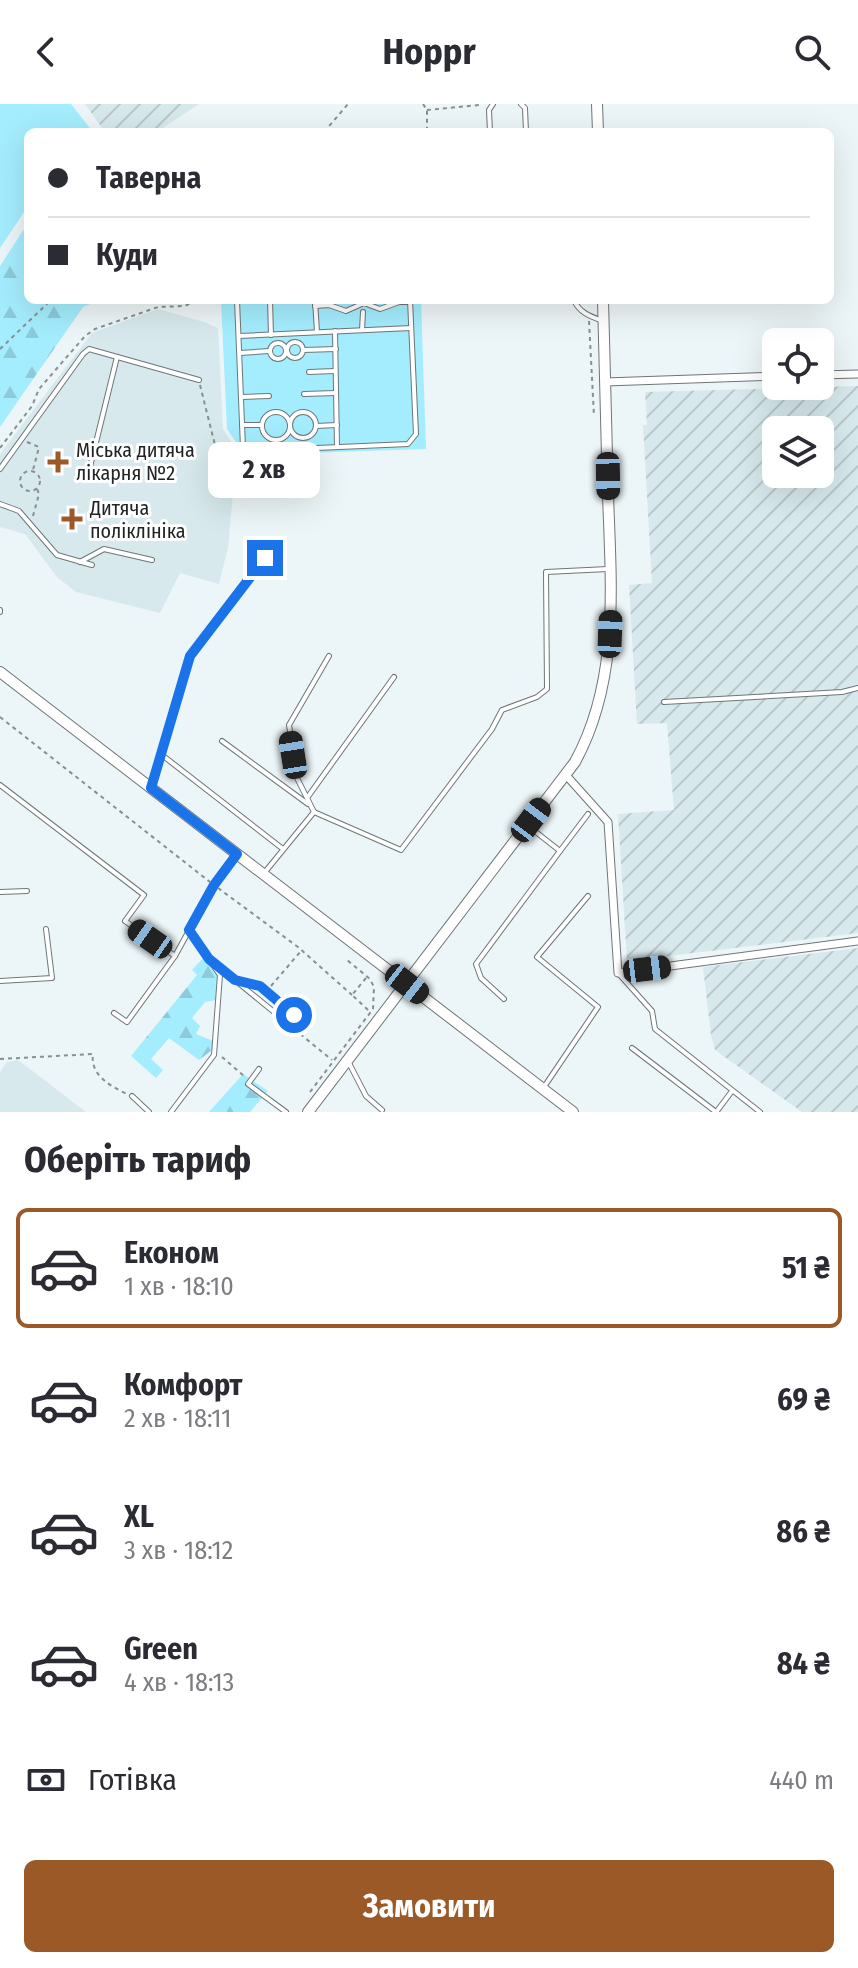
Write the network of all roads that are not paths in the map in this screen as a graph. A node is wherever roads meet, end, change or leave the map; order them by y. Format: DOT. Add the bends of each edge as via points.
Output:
graph roads {
  1 [pos="493,104"];
  2 [pos="521,104"];
  3 [pos="597,104"];
  4 [pos="490,128"];
  5 [pos="526,128"];
  6 [pos="598,128"];
  7 [pos="237,304"];
  8 [pos="270,304"];
  9 [pos="315,304"];
  10 [pos="322,304"];
  11 [pos="362,304"];
  12 [pos="367,304"];
  13 [pos="394,304"];
  14 [pos="410,304"];
  15 [pos="575,304"];
  16 [pos="603,304"];
  17 [pos="363,312"];
  18 [pos="603,321"];
  19 [pos="411,328"];
  20 [pos="362,330"];
  21 [pos="335,331"];
  22 [pos="317,332"];
  23 [pos="271,335"];
  24 [pos="239,336"];
  25 [pos="336,349"];
  26 [pos="286,350"];
  27 [pos="303,350"];
  28 [pos="269,351"];
  29 [pos="239,353"];
  30 [pos="117,357"];
  31 [pos="336,371"];
  32 [pos="309,372"];
  33 [pos="858,374"];
  34 [pos="834,375"];
  35 [pos="762,376"];
  36 [pos="199,380"];
  37 [pos="605,382"];
  38 [pos="336,393"];
  39 [pos="304,394"];
  40 [pos="269,396"];
  41 [pos="241,397"];
  42 [pos="242,425"];
  43 [pos="262,425"];
  44 [pos="337,425"];
  45 [pos="290,426"];
  46 [pos="316,426"];
  47 [pos="337,447"];
  48 [pos="0,469"];
  49 [pos="89,471"];
  50 [pos="0,504"];
  51 [pos="265,558"];
  52 [pos="152,560"];
  53 [pos="80,562"];
  54 [pos="92,565"];
  55 [pos="610,569"];
  56 [pos="329,656"];
  57 [pos="0,672"];
  58 [pos="394,677"];
  59 [pos="858,688"];
  60 [pos="664,702"];
  61 [pos="222,741"];
  62 [pos="162,755"];
  63 [pos="565,774"];
  64 [pos="0,785"];
  65 [pos="151,788"];
  66 [pos="307,798"];
  67 [pos="312,809"];
  68 [pos="588,814"];
  69 [pos="527,825"];
  70 [pos="283,849"];
  71 [pos="560,851"];
  72 [pos="237,854"];
  73 [pos="263,874"];
  74 [pos="27,891"];
  75 [pos="0,892"];
  76 [pos="588,896"];
  77 [pos="46,929"];
  78 [pos="189,930"];
  79 [pos="858,941"];
  80 [pos="175,956"];
  81 [pos="209,959"];
  82 [pos="618,973"];
  83 [pos="235,980"];
  84 [pos="0,981"];
  85 [pos="407,984"];
  86 [pos="504,999"];
  87 [pos="114,1013"];
  88 [pos="294,1015"];
  89 [pos="290,1025"];
  90 [pos="632,1048"];
  91 [pos="348,1061"];
  92 [pos="259,1069"];
  93 [pos="543,1089"];
  94 [pos="732,1091"];
  95 [pos="132,1096"];
  96 [pos="311,1107"];
  97 [pos="382,1110"];
  98 [pos="149,1112"];
  99 [pos="171,1112"];
  100 [pos="286,1112"];
  101 [pos="573,1112"];
  102 [pos="716,1112"];
  103 [pos="760,1112"];
  1 -- 4 [label="lane"];
  2 -- 5 [label="lane"];
  3 -- 6 [label="street"];
  7 -- 24 [label="lane"];
  8 -- 23 [label="lane"];
  9 -- 22 [label="lane"];
  10 -- 11 [label="lane" via="346,311"];
  12 -- 13 [label="lane" via="380,309"];
  14 -- 19 [label="lane"];
  15 -- 18 [label="lane"];
  16 -- 18 [label="street"];
  17 -- 20 [label="lane"];
  18 -- 37 [label="street"];
  19 -- 20 [label="lane"];
  19 -- 47 [label="lane" via="416,434 408,444"];
  20 -- 21 [label="lane"];
  21 -- 22 [label="lane"];
  21 -- 25 [label="lane"];
  22 -- 23 [label="lane"];
  23 -- 24 [label="lane"];
  24 -- 29 [label="lane"];
  25 -- 27 [label="lane"];
  25 -- 31 [label="lane"];
  26 -- 27 [label="lane" via="296,342"];
  26 -- 27 [label="lane" via="295,358"];
  26 -- 28 [label="lane" via="276,343"];
  26 -- 28 [label="lane" via="278,360"];
  28 -- 29 [label="lane"];
  29 -- 41 [label="lane"];
  30 -- 36 [label="lane"];
  30 -- 48 [label="lane" via="89,349 83,354"];
  30 -- 49 [label="lane"];
  31 -- 32 [label="lane"];
  31 -- 38 [label="lane"];
  33 -- 34 [label="street"];
  35 -- 37 [label="street"];
  37 -- 55 [label="street"];
  38 -- 39 [label="lane"];
  38 -- 44 [label="lane"];
  40 -- 41 [label="lane"];
  41 -- 42 [label="lane"];
  42 -- 43 [label="lane"];
  42 -- 47 [label="lane" via="243,448 248,451"];
  43 -- 45 [label="lane" via="273,412 286,416"];
  43 -- 45 [label="lane" via="268,437 277,440"];
  44 -- 46 [label="lane"];
  44 -- 47 [label="lane"];
  45 -- 46 [label="lane" via="295,436 304,438"];
  45 -- 46 [label="lane" via="292,416 303,411 311,414"];
  50 -- 53 [label="lane" via="19,511 57,555"];
  51 -- 62 [label="lane" via="190,656"];
  52 -- 53 [label="lane" via="104,549"];
  53 -- 54 [label="lane"];
  55 -- 63 [label="street" via="610,634 598,709 589,736"];
  55 -- 67 [label="lane" via="546,572 547,689 502,710 401,850"];
  56 -- 66 [label="lane" via="289,725 297,778"];
  57 -- 65 [label="street"];
  58 -- 66 [label="lane"];
  59 -- 60 [label="lane"];
  61 -- 67 [label="lane"];
  62 -- 65 [label="lane"];
  62 -- 70 [label="lane"];
  63 -- 69 [label="street"];
  63 -- 82 [label="street" via="608,822"];
  64 -- 80 [label="lane" via="144,895 125,921"];
  65 -- 72 [label="street"];
  66 -- 67 [label="lane"];
  67 -- 70 [label="lane"];
  68 -- 71 [label="lane"];
  69 -- 71 [label="lane"];
  69 -- 85 [label="street"];
  70 -- 73 [label="lane"];
  71 -- 86 [label="lane" via="476,964 481,978"];
  72 -- 73 [label="street"];
  72 -- 78 [label="lane"];
  73 -- 85 [label="street"];
  74 -- 75 [label="lane"];
  76 -- 93 [label="lane" via="537,957 598,1007"];
  77 -- 84 [label="lane" via="52,978"];
  78 -- 80 [label="lane"];
  78 -- 81 [label="lane"];
  79 -- 82 [label="street"];
  80 -- 87 [label="lane" via="127,1022"];
  81 -- 83 [label="lane"];
  81 -- 99 [label="lane" via="220,975 214,1055"];
  82 -- 94 [label="lane" via="652,1011 655,1029"];
  83 -- 88 [label="lane" via="260,986"];
  83 -- 89 [label="lane"];
  85 -- 91 [label="street"];
  85 -- 93 [label="street"];
  90 -- 102 [label="lane"];
  91 -- 96 [label="street"];
  91 -- 97 [label="lane" via="366,1096"];
  92 -- 100 [label="lane" via="248,1084"];
  93 -- 101 [label="street"];
  94 -- 102 [label="lane"];
  94 -- 103 [label="lane"];
  95 -- 98 [label="lane"];
}
